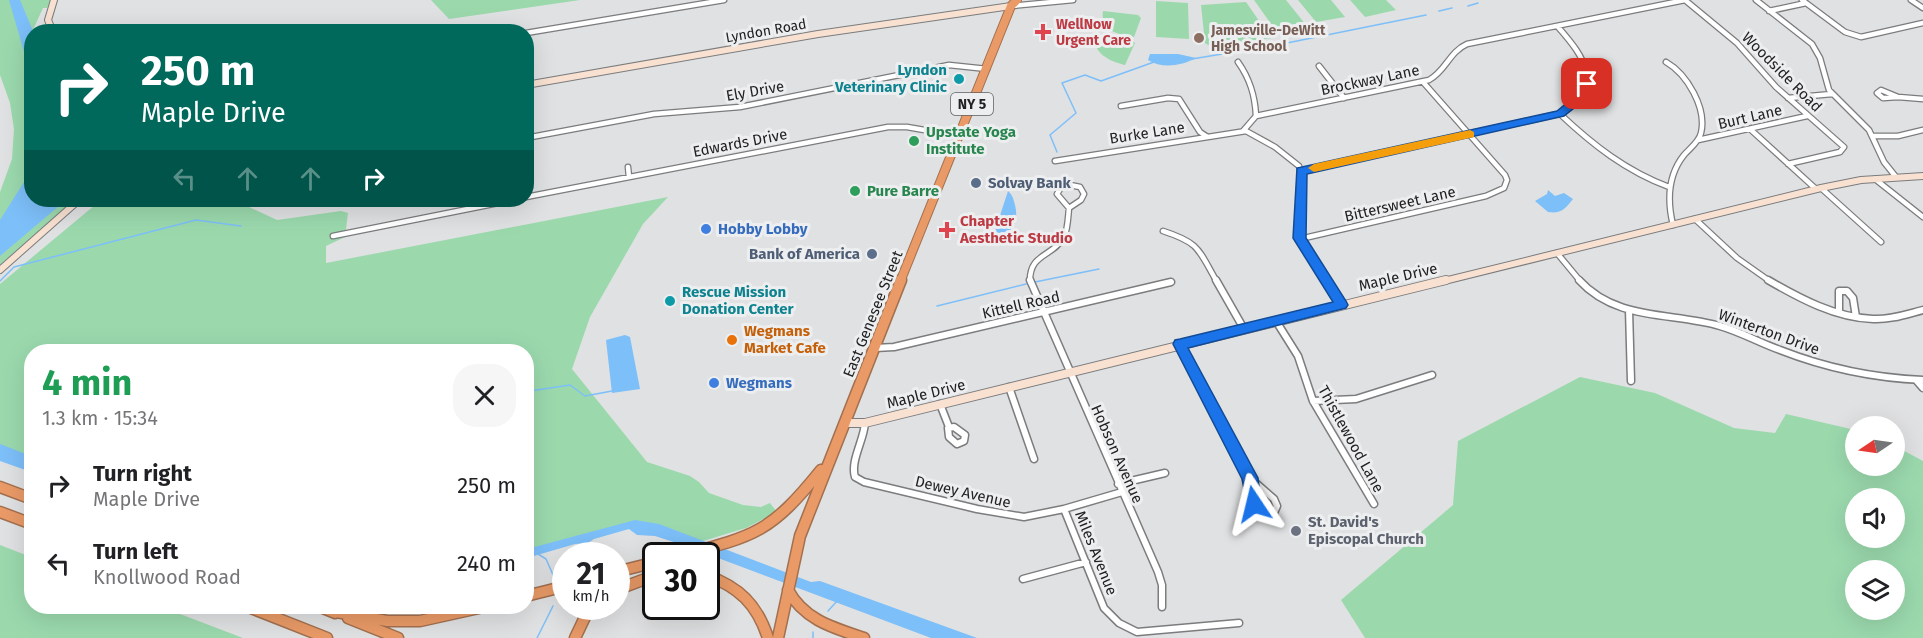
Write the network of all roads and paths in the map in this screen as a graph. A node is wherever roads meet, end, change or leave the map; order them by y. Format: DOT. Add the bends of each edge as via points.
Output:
graph roads {
  1 [pos="54,0"];
  2 [pos="724,0"];
  3 [pos="1073,0"];
  4 [pos="1685,0"];
  5 [pos="1756,0"];
  6 [pos="1911,0"];
  7 [pos="1803,1"];
  8 [pos="1014,3"];
  9 [pos="1923,8"];
  10 [pos="1767,10"];
  11 [pos="1923,23"];
  12 [pos="48,24"];
  13 [pos="1558,27"];
  14 [pos="534,32"];
  15 [pos="1238,62"];
  16 [pos="1666,63"];
  17 [pos="1318,66"];
  18 [pos="987,69"];
  19 [pos="1423,82"];
  20 [pos="534,84"];
  21 [pos="1832,94"];
  22 [pos="1898,97"];
  23 [pos="1344,98"];
  24 [pos="1788,98"];
  25 [pos="1923,99"];
  26 [pos="1121,106"];
  27 [pos="1560,114"];
  28 [pos="1256,116"];
  29 [pos="1808,116"];
  30 [pos="1750,129"];
  31 [pos="1923,130"];
  32 [pos="1243,131"];
  33 [pos="1469,135"];
  34 [pos="534,136"];
  35 [pos="959,136"];
  36 [pos="1206,136"];
  37 [pos="1873,136"];
  38 [pos="1698,140"];
  39 [pos="1054,161"];
  40 [pos="1788,164"];
  41 [pos="628,167"];
  42 [pos="1301,171"];
  43 [pos="1923,176"];
  44 [pos="629,177"];
  45 [pos="1896,177"];
  46 [pos="1875,179"];
  47 [pos="1669,188"];
  48 [pos="1819,188"];
  49 [pos="534,195"];
  50 [pos="71,207"];
  51 [pos="478,207"];
  52 [pos="1069,208"];
  53 [pos="1923,218"];
  54 [pos="1695,219"];
  55 [pos="1672,225"];
  56 [pos="1163,231"];
  57 [pos="333,236"];
  58 [pos="1300,238"];
  59 [pos="1881,242"];
  60 [pos="1557,253"];
  61 [pos="0,270"];
  62 [pos="1171,282"];
  63 [pos="1342,305"];
  64 [pos="1629,310"];
  65 [pos="1923,310"];
  66 [pos="1839,312"];
  67 [pos="1041,313"];
  68 [pos="1856,317"];
  69 [pos="1276,321"];
  70 [pos="1244,329"];
  71 [pos="1180,344"];
  72 [pos="875,348"];
  73 [pos="1067,372"];
  74 [pos="1432,375"];
  75 [pos="1920,380"];
  76 [pos="1631,381"];
  77 [pos="1010,387"];
  78 [pos="1923,388"];
  79 [pos="1313,401"];
  80 [pos="940,404"];
  81 [pos="845,423"];
  82 [pos="865,423"];
  83 [pos="949,427"];
  84 [pos="1034,459"];
  85 [pos="827,464"];
  86 [pos="1165,473"];
  87 [pos="1250,478"];
  88 [pos="1118,484"];
  89 [pos="0,487"];
  90 [pos="1122,492"];
  91 [pos="24,496"];
  92 [pos="1374,504"];
  93 [pos="1064,509"];
  94 [pos="0,512"];
  95 [pos="24,521"];
  96 [pos="720,545"];
  97 [pos="1086,562"];
  98 [pos="1023,579"];
  99 [pos="720,581"];
  100 [pos="788,589"];
  101 [pos="552,590"];
  102 [pos="534,594"];
  103 [pos="1162,607"];
  104 [pos="266,614"];
  105 [pos="338,614"];
  106 [pos="348,614"];
  107 [pos="452,614"];
  108 [pos="583,620"];
  109 [pos="1239,623"];
  110 [pos="327,638"];
  111 [pos="398,638"];
  112 [pos="574,638"];
  113 [pos="768,638"];
  114 [pos="778,638"];
  115 [pos="864,638"];
  1 -- 12 [label="street"];
  2 -- 14 [label="street"];
  3 -- 8 [label="street"];
  4 -- 13 [label="street, Brockway Lane"];
  4 -- 24 [label="street, Woodside Road" via="1737,43"];
  5 -- 10 [label="street"];
  6 -- 9 [label="street"];
  7 -- 10 [label="street"];
  7 -- 11 [label="street" via="1845,32 1861,37"];
  8 -- 18 [label="highway, East Genesee Street / NY 5"];
  8 -- 20 [label="street, Lyndon Road"];
  10 -- 21 [label="street" via="1812,44"];
  13 -- 19 [label="street, Brockway Lane" via="1460,47 1448,56 1442,72"];
  13 -- 27 [label="street" via="1580,53 1588,77 1579,99"];
  15 -- 28 [label="street" via="1254,89"];
  16 -- 38 [label="street" via="1683,73 1690,86 1702,129"];
  17 -- 23 [label="street"];
  18 -- 34 [label="street, Ely Drive" via="949,65 740,107 654,114"];
  18 -- 35 [label="highway, East Genesee Street / NY 5"];
  19 -- 23 [label="street, Brockway Lane"];
  19 -- 33 [label="street"];
  21 -- 24 [label="street"];
  21 -- 37 [label="street"];
  22 -- 25 [label="street"];
  23 -- 28 [label="street, Brockway Lane"];
  24 -- 29 [label="street, Woodside Road"];
  26 -- 36 [label="street" via="1179,99"];
  27 -- 33 [label="street"];
  27 -- 47 [label="street" via="1617,163"];
  28 -- 32 [label="street"];
  29 -- 30 [label="street, Burt Lane"];
  29 -- 40 [label="street, Woodside Road" via="1838,140 1843,150"];
  30 -- 38 [label="street, Burt Lane"];
  30 -- 40 [label="street"];
  31 -- 37 [label="street"];
  32 -- 36 [label="street, Burke Lane"];
  32 -- 42 [label="street" via="1291,158"];
  33 -- 42 [label="street"];
  33 -- 58 [label="street, Bittersweet Lane" via="1505,175 1504,188 1486,196"];
  35 -- 44 [label="street, Edwards Drive" via="888,126"];
  35 -- 72 [label="highway, East Genesee Street / NY 5"];
  36 -- 39 [label="street, Burke Lane"];
  37 -- 45 [label="street" via="1884,162"];
  38 -- 47 [label="street" via="1682,157"];
  40 -- 48 [label="street"];
  41 -- 44 [label="street"];
  42 -- 58 [label="street"];
  43 -- 45 [label="street, Maple Drive"];
  44 -- 49 [label="street, Edwards Drive"];
  45 -- 46 [label="street, Maple Drive"];
  46 -- 48 [label="street, Maple Drive"];
  46 -- 53 [label="street"];
  47 -- 55 [label="street"];
  48 -- 54 [label="street, Maple Drive"];
  48 -- 59 [label="street"];
  50 -- 61 [label="street"];
  51 -- 57 [label="street"];
  52 -- 52 [label="street" via="1058,197 1058,190 1075,185 1083,190 1084,197"];
  52 -- 67 [label="street, Hobson Avenue" via="1062,239 1029,268 1030,284"];
  54 -- 55 [label="street, Maple Drive"];
  54 -- 66 [label="street" via="1727,252 1758,275"];
  55 -- 60 [label="street, Maple Drive"];
  56 -- 70 [label="street" via="1188,239 1197,248"];
  58 -- 63 [label="street"];
  60 -- 63 [label="street, Maple Drive"];
  60 -- 64 [label="street, Winterton Drive" via="1596,295"];
  62 -- 67 [label="street, Kittell Road"];
  63 -- 69 [label="street, Maple Drive"];
  64 -- 75 [label="street, Winterton Drive" via="1719,325 1795,356 1854,372"];
  64 -- 76 [label="street"];
  65 -- 68 [label="street" via="1885,318"];
  66 -- 68 [label="street"];
  66 -- 68 [label="street" via="1839,291 1847,291 1853,298"];
  67 -- 72 [label="street, Kittell Road"];
  67 -- 73 [label="street, Hobson Avenue"];
  69 -- 70 [label="street, Maple Drive"];
  69 -- 79 [label="street, Thistlewood Lane" via="1298,356"];
  70 -- 71 [label="street, Maple Drive"];
  71 -- 73 [label="street, Maple Drive"];
  71 -- 87 [label="street"];
  72 -- 81 [label="highway, East Genesee Street / NY 5"];
  73 -- 77 [label="street, Maple Drive"];
  73 -- 88 [label="street, Hobson Avenue"];
  74 -- 79 [label="street" via="1356,399"];
  75 -- 78 [label="street"];
  77 -- 80 [label="street, Maple Drive"];
  77 -- 84 [label="street"];
  79 -- 92 [label="street, Thistlewood Lane"];
  80 -- 82 [label="street, Maple Drive"];
  80 -- 83 [label="street"];
  81 -- 82 [label="street, Maple Drive"];
  81 -- 85 [label="highway, East Genesee Street / NY 5"];
  82 -- 93 [label="street, Dewey Avenue" via="852,470 858,479 1012,516"];
  85 -- 96 [label="highway" via="790,508 761,531"];
  85 -- 100 [label="highway, East Genesee Street / NY 5" via="800,536"];
  86 -- 88 [label="street"];
  87 -- 87 [label="street" via="1251,496 1258,512 1274,515 1274,499"];
  88 -- 90 [label="street, Hobson Avenue"];
  89 -- 91 [label="highway"];
  90 -- 93 [label="street, Dewey Avenue"];
  90 -- 103 [label="street, Hobson Avenue" via="1158,572"];
  93 -- 97 [label="street, Miles Avenue"];
  94 -- 95 [label="highway"];
  97 -- 98 [label="street"];
  97 -- 109 [label="street, Miles Avenue" via="1104,608 1113,619 1137,632"];
  99 -- 113 [label="highway" via="746,596 762,617"];
  100 -- 114 [label="highway, East Genesee Street / NY 5"];
  100 -- 115 [label="highway" via="799,609 827,625"];
  101 -- 102 [label="highway"];
  104 -- 110 [label="highway"];
  105 -- 111 [label="highway"];
  106 -- 107 [label="highway" via="387,621 420,621"];
  108 -- 112 [label="highway"];
}
